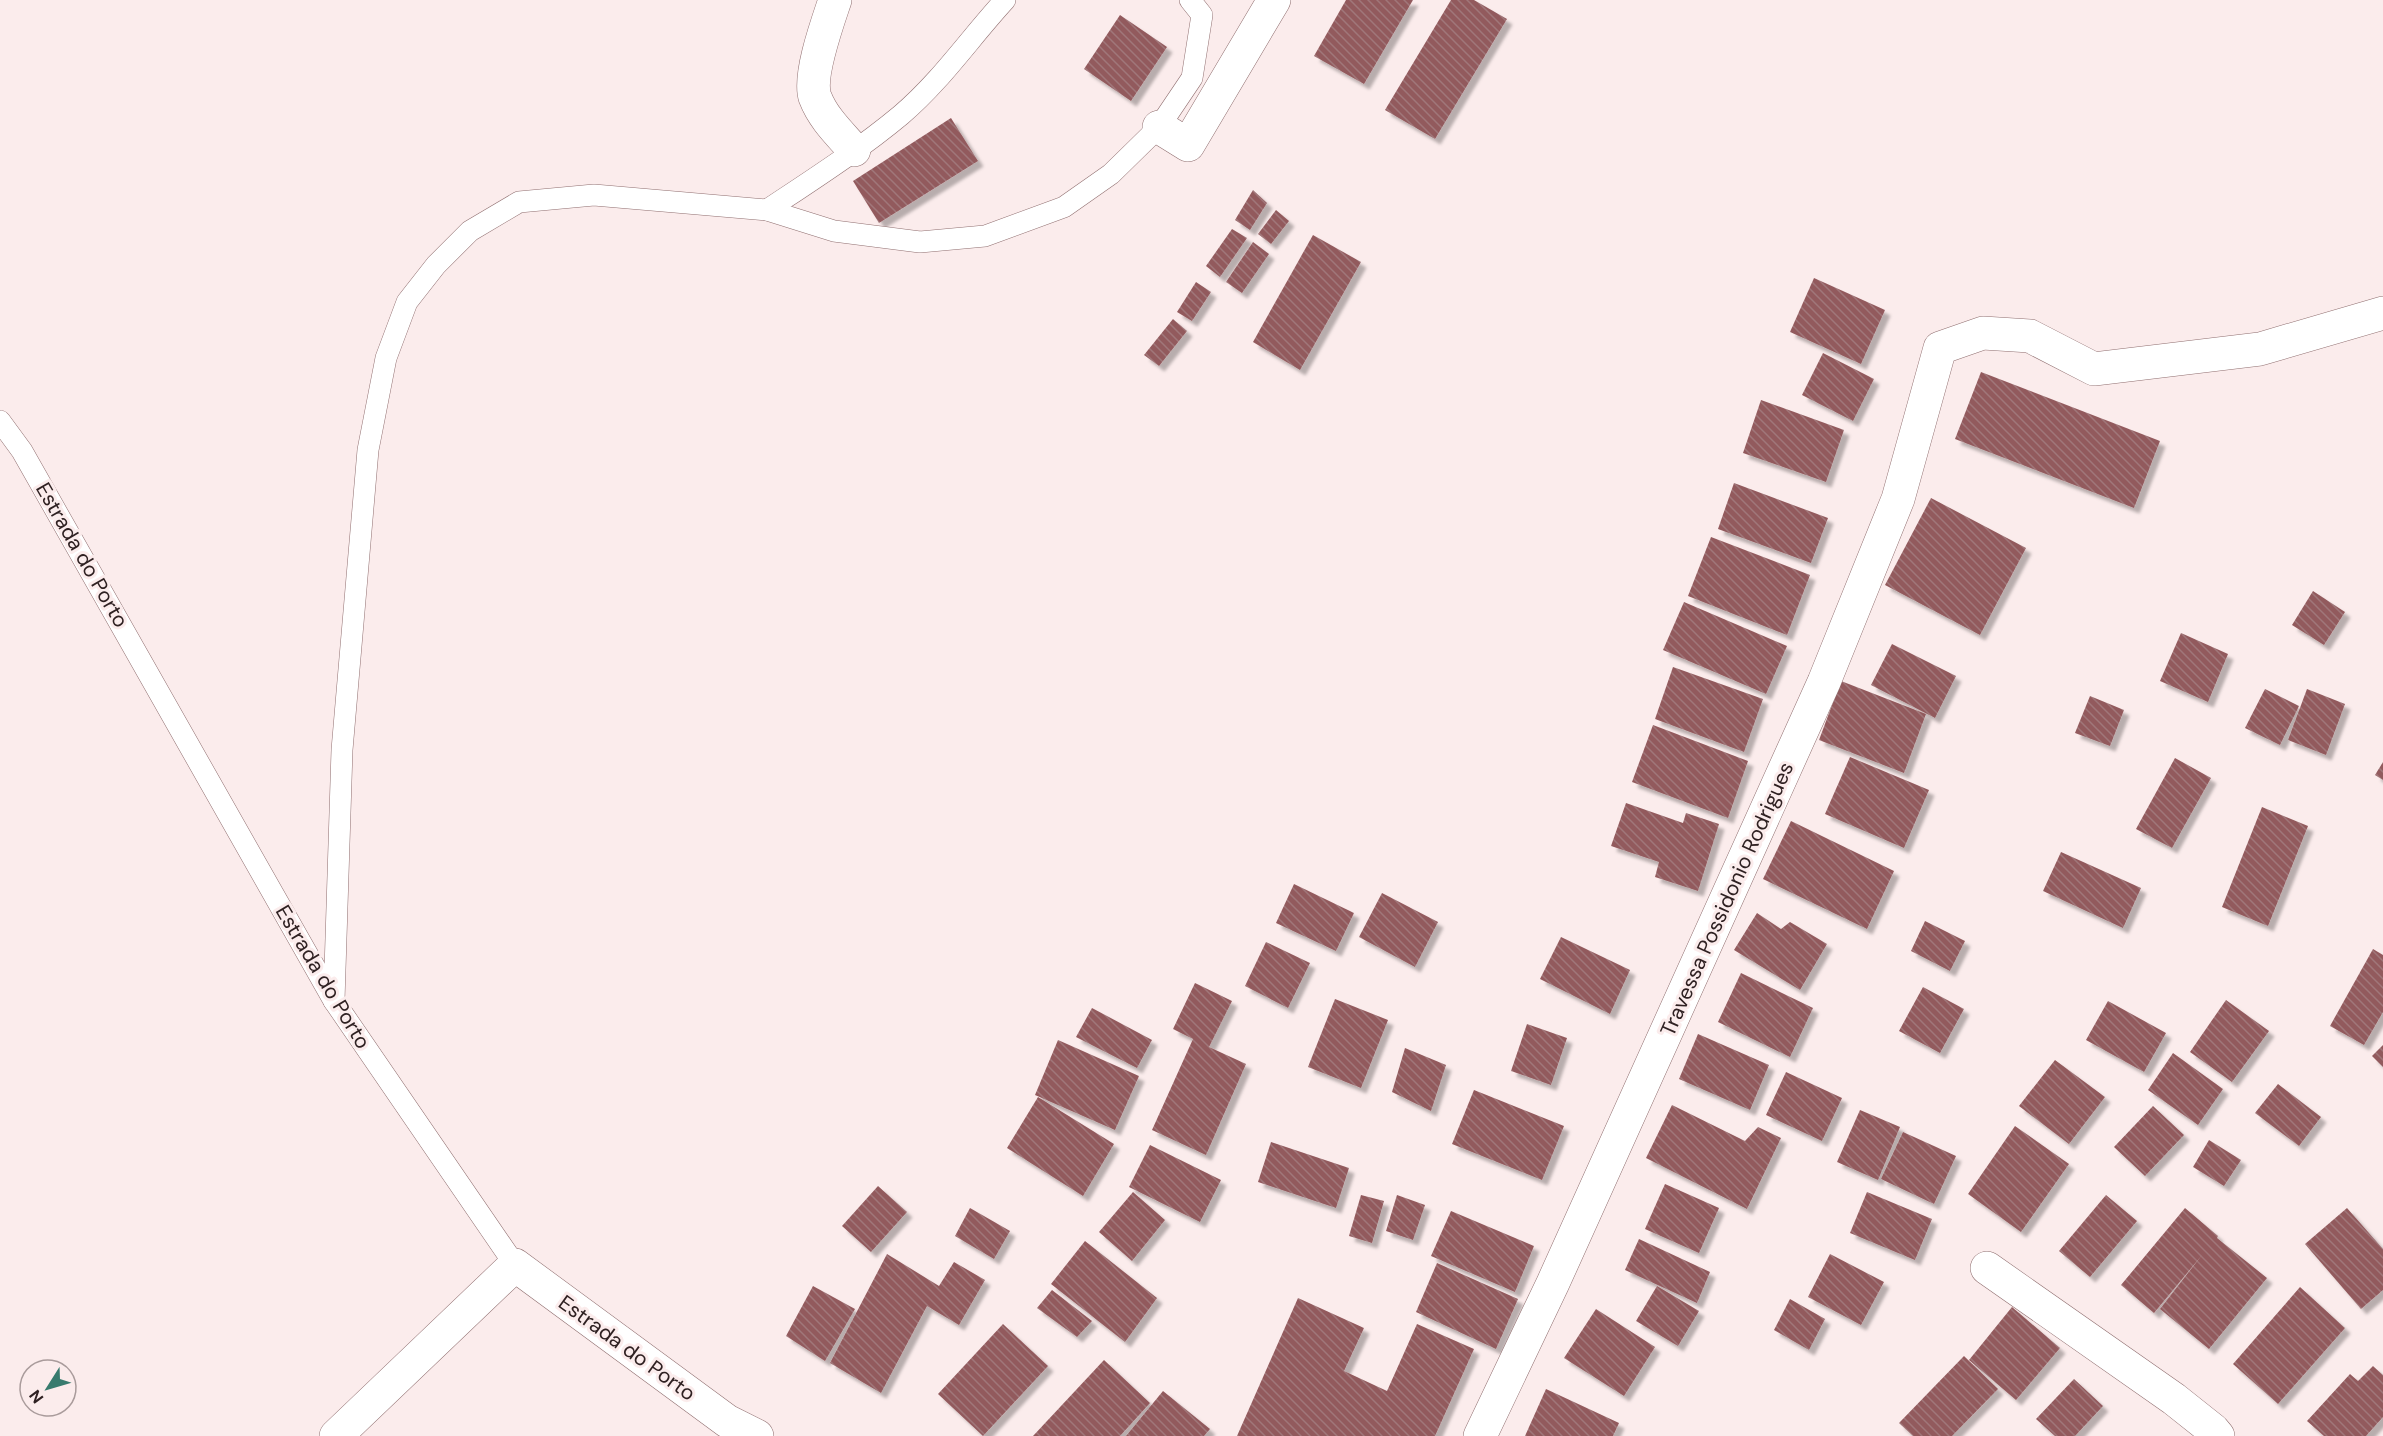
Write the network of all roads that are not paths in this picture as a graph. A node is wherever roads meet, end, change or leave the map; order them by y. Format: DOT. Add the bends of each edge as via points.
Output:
graph roads {
  1 [pos="835,0"];
  2 [pos="1005,0"];
  3 [pos="1190,0"];
  4 [pos="1274,0"];
  5 [pos="1159,127"];
  6 [pos="854,150"];
  7 [pos="767,210"];
  8 [pos="2383,313"];
  9 [pos="0,421"];
  10 [pos="334,1001"];
  11 [pos="515,1265"];
  12 [pos="1987,1268"];
  13 [pos="336,1436"];
  14 [pos="757,1436"];
  15 [pos="1480,1436"];
  16 [pos="2218,1436"];
  1 -- 6 [label="street" via="816,68 814,95 827,120"];
  2 -- 6 [label="lane" via="944,73 901,115"];
  3 -- 5 [label="lane" via="1202,15 1192,78"];
  4 -- 5 [label="street" via="1188,145"];
  5 -- 7 [label="lane" via="1111,174 1065,207 985,236 920,242 834,231"];
  6 -- 7 [label="lane"];
  7 -- 10 [label="lane" via="594,195 519,202 470,231 407,302 386,358 368,450 342,750"];
  8 -- 15 [label="street, Travessa Possidonio Rodrigues" via="2260,349 2094,369 2030,336 1983,333 1941,348 1898,499 1824,682"];
  9 -- 10 [label="lane, Estrada do Porto" via="22,451"];
  10 -- 11 [label="lane, Estrada do Porto"];
  11 -- 13 [label="street"];
  11 -- 14 [label="street, Estrada do Porto" via="727,1421"];
  12 -- 16 [label="street" via="2174,1399"];
}
